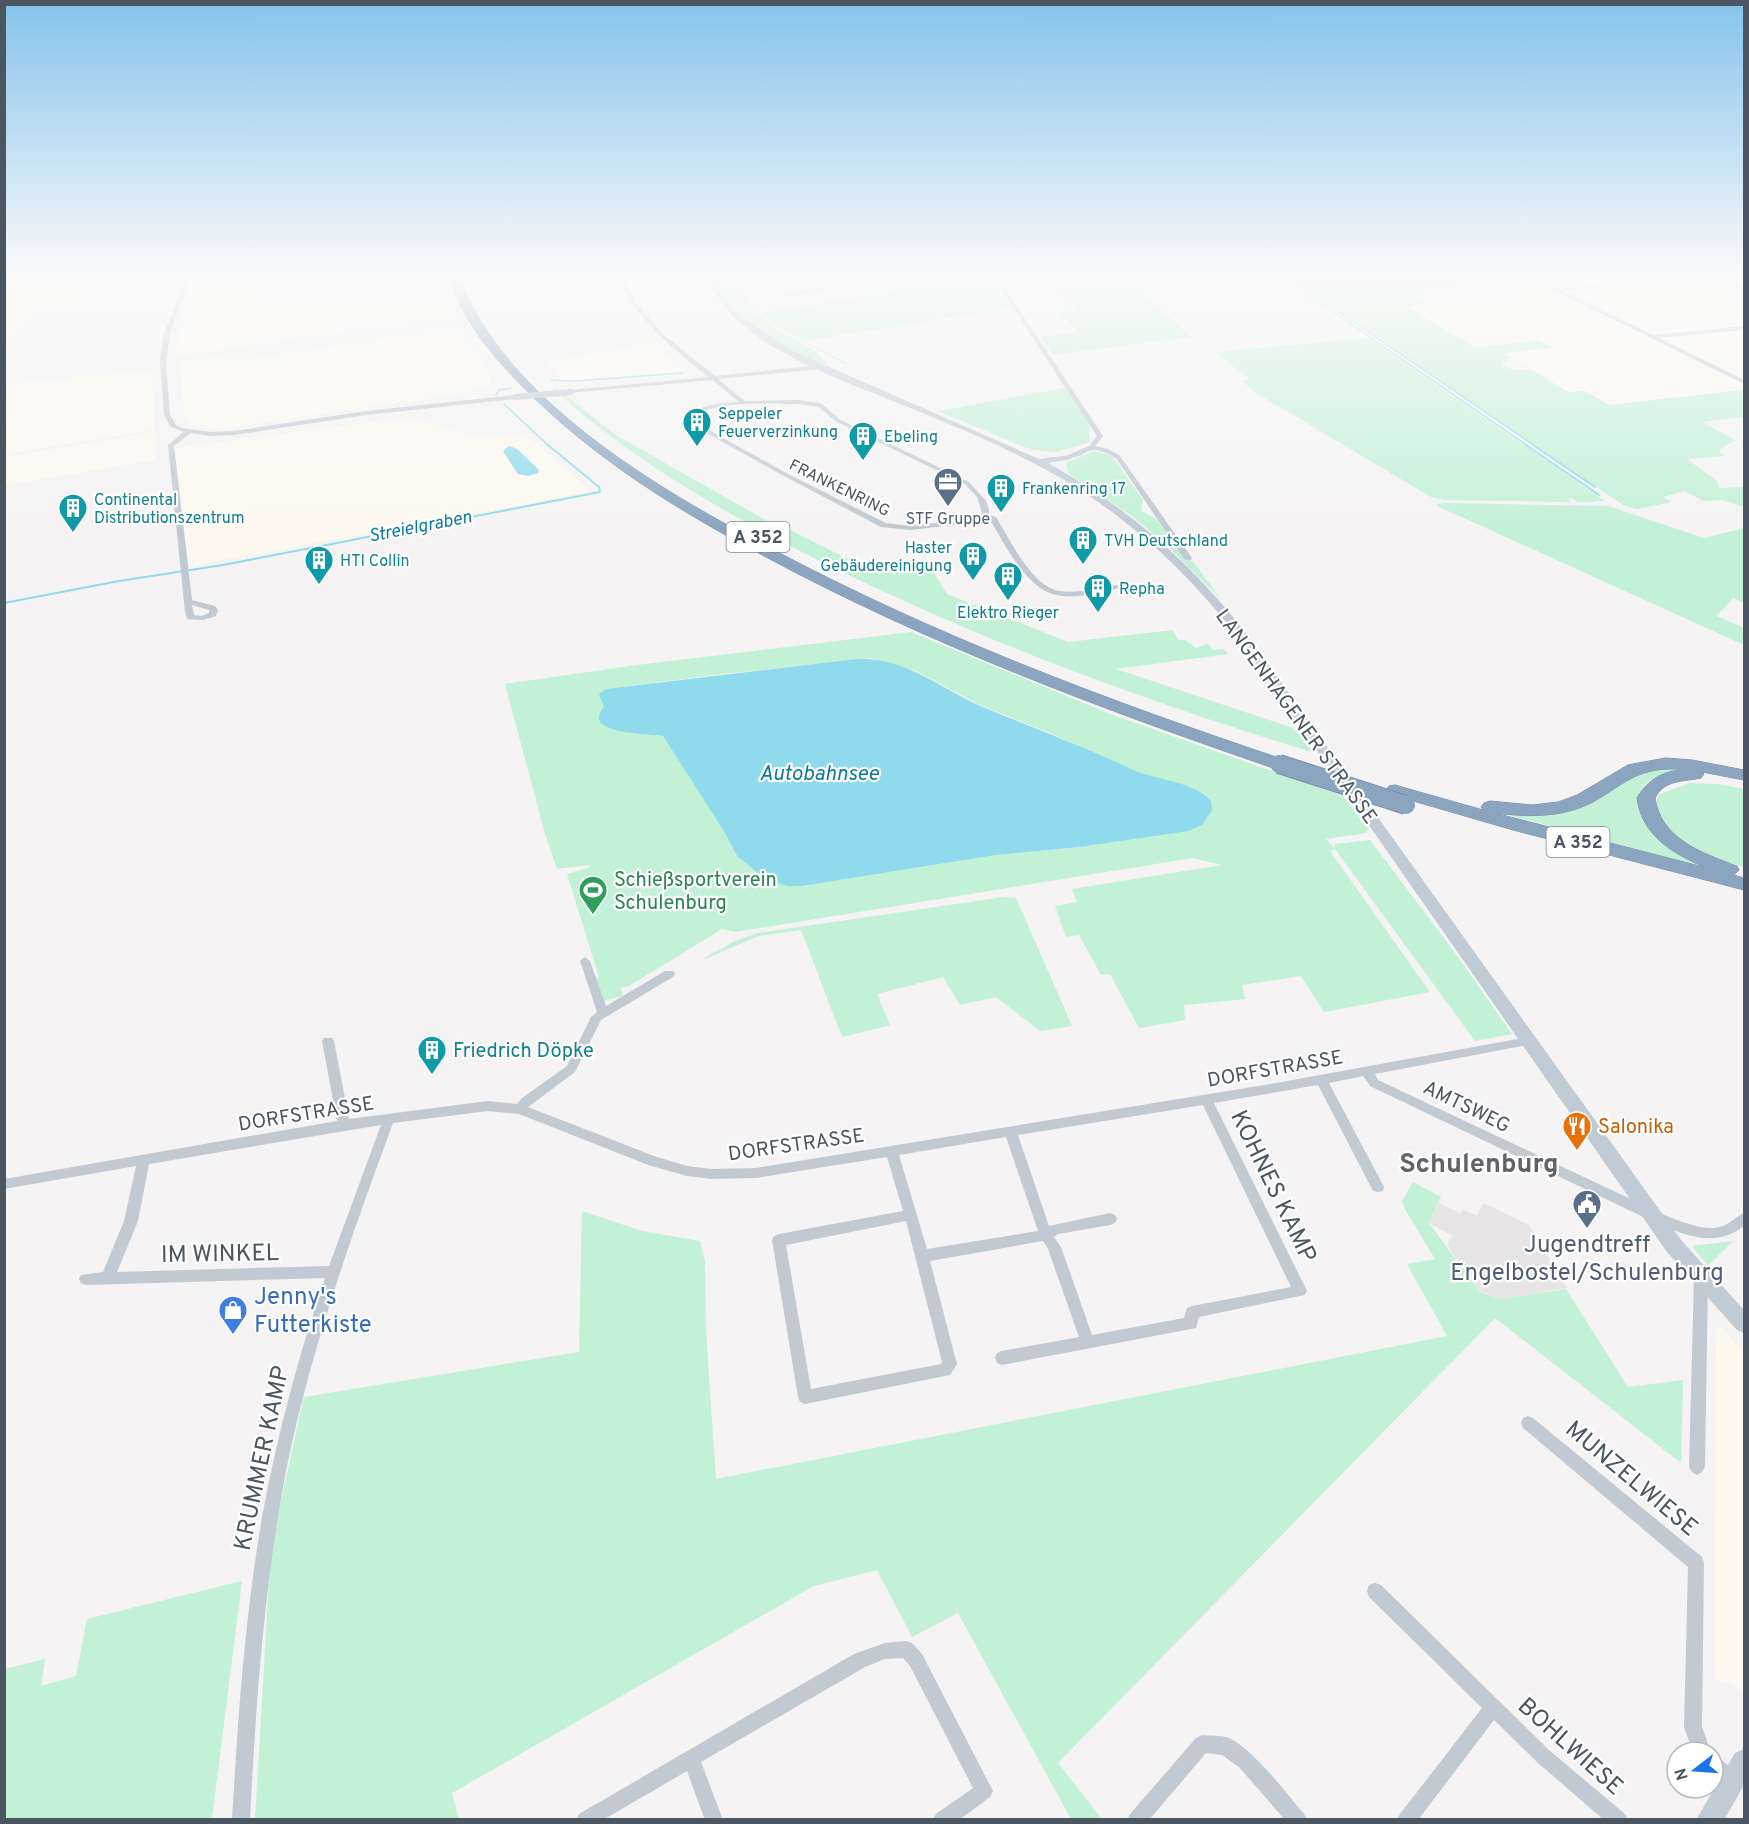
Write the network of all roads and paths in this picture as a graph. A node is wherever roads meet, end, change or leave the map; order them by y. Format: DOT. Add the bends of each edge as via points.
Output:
graph roads {
  1 [pos="164,359"];
  2 [pos="503,359"];
  3 [pos="517,359"];
  4 [pos="690,359"];
  5 [pos="801,359"];
  6 [pos="806,359"];
  7 [pos="1050,359"];
  8 [pos="1697,359"];
  9 [pos="818,365"];
  10 [pos="794,369"];
  11 [pos="782,372"];
  12 [pos="714,378"];
  13 [pos="1744,382"];
  14 [pos="744,403"];
  15 [pos="189,432"];
  16 [pos="1091,447"];
  17 [pos="1067,458"];
  18 [pos="1041,464"];
  19 [pos="1066,478"];
  20 [pos="983,516"];
  21 [pos="1188,558"];
  22 [pos="1116,587"];
  23 [pos="188,600"];
  24 [pos="1283,760"];
  25 [pos="1744,775"];
  26 [pos="1744,781"];
  27 [pos="1405,797"];
  28 [pos="1744,875"];
  29 [pos="1744,884"];
  30 [pos="1744,897"];
  31 [pos="585,961"];
  32 [pos="669,974"];
  33 [pos="603,1012"];
  34 [pos="328,1041"];
  35 [pos="1529,1041"];
  36 [pos="1367,1072"];
  37 [pos="1322,1080"];
  38 [pos="1208,1100"];
  39 [pos="520,1108"];
  40 [pos="389,1119"];
  41 [pos="344,1125"];
  42 [pos="1010,1131"];
  43 [pos="891,1150"];
  44 [pos="144,1160"];
  45 [pos="4,1184"];
  46 [pos="1378,1187"];
  47 [pos="911,1215"];
  48 [pos="1651,1216"];
  49 [pos="1110,1219"];
  50 [pos="1744,1219"];
  51 [pos="1047,1235"];
  52 [pos="922,1256"];
  53 [pos="333,1272"];
  54 [pos="108,1278"];
  55 [pos="1701,1278"];
  56 [pos="86,1279"];
  57 [pos="1744,1324"];
  58 [pos="1088,1342"];
  59 [pos="1002,1358"];
  60 [pos="1528,1423"];
  61 [pos="1697,1467"];
  62 [pos="1375,1591"];
  63 [pos="1493,1707"];
  64 [pos="1697,1740"];
  65 [pos="691,1759"];
  66 [pos="1738,1773"];
  67 [pos="241,1820"];
  68 [pos="585,1820"];
  69 [pos="714,1820"];
  70 [pos="942,1820"];
  71 [pos="1136,1820"];
  72 [pos="1298,1820"];
  73 [pos="1406,1820"];
  74 [pos="1619,1820"];
  75 [pos="1709,1820"];
  1 -- 15 [label="street" via="170,422"];
  2 -- 24 [label="highway, A 352" via="535,393 604,451 692,510 812,576 935,634 1116,708"];
  3 -- 24 [label="highway, A 352" via="539,384 616,448 712,511 821,570 946,628"];
  4 -- 12 [label="street"];
  5 -- 10 [label="main road"];
  6 -- 9 [label="main road, LANGENHAGENER STRASSE"];
  7 -- 16 [label="street" via="1098,432 1099,440"];
  8 -- 13 [label="street"];
  9 -- 10 [label="street"];
  9 -- 11 [label="street"];
  9 -- 18 [label="main road, LANGENHAGENER STRASSE"];
  10 -- 11 [label="street"];
  11 -- 12 [label="street"];
  12 -- 14 [label="street"];
  12 -- 15 [label="street, bridge" via="378,412 235,433"];
  14 -- 20 [label="street, FRANKENRING" via="821,405 837,420 967,483 986,506"];
  14 -- 20 [label="street, FRANKENRING" via="701,410 689,418 752,457 890,527 971,521"];
  15 -- 23 [label="street" via="171,445"];
  16 -- 17 [label="street"];
  16 -- 21 [label="street" via="1118,458"];
  17 -- 18 [label="main road"];
  17 -- 19 [label="main road" via="1062,463"];
  18 -- 19 [label="main road, LANGENHAGENER STRASSE"];
  19 -- 35 [label="main road, LANGENHAGENER STRASSE" via="1107,503 1160,544 1219,605"];
  20 -- 22 [label="street" via="993,519 1043,588 1067,593"];
  24 -- 27 [label="highway, A 352, bridge"];
  25 -- 27 [label="highway" via="1697,766 1640,766 1573,805 1553,810 1521,811"];
  26 -- 28 [label="highway" via="1703,774 1664,779 1649,790 1646,807 1653,823 1672,842"];
  27 -- 29 [label="highway, A 352"];
  27 -- 30 [label="highway, A 352" via="1619,865"];
  31 -- 33 [label="street"];
  32 -- 33 [label="street"];
  33 -- 39 [label="street" via="592,1023 571,1069"];
  34 -- 41 [label="street"];
  35 -- 36 [label="street, DORFSTRASSE"];
  35 -- 48 [label="main road, LANGENHAGENER STRASSE"];
  36 -- 37 [label="street, DORFSTRASSE"];
  36 -- 48 [label="street, AMTSWEG" via="1374,1083"];
  37 -- 38 [label="street, DORFSTRASSE"];
  37 -- 46 [label="street"];
  38 -- 42 [label="street, DORFSTRASSE"];
  38 -- 58 [label="street, KOHNES KAMP" via="1300,1291 1192,1312 1191,1323"];
  39 -- 40 [label="street, DORFSTRASSE" via="488,1106"];
  39 -- 43 [label="street, DORFSTRASSE" via="652,1161 702,1173 756,1173"];
  40 -- 41 [label="street, DORFSTRASSE"];
  40 -- 53 [label="street, KRUMMER KAMP"];
  41 -- 44 [label="street, DORFSTRASSE"];
  42 -- 43 [label="street, DORFSTRASSE"];
  42 -- 51 [label="street"];
  43 -- 47 [label="street"];
  44 -- 45 [label="street, DORFSTRASSE"];
  44 -- 54 [label="street" via="131,1221"];
  47 -- 52 [label="street"];
  47 -- 52 [label="street" via="779,1240 805,1397 945,1370 950,1364"];
  48 -- 50 [label="street, AMTSWEG" via="1696,1231 1719,1233 1730,1231"];
  48 -- 55 [label="main road, LANGENHAGENER STRASSE"];
  49 -- 51 [label="street" via="1056,1229"];
  51 -- 52 [label="street"];
  51 -- 58 [label="street"];
  53 -- 54 [label="street, IM WINKEL"];
  53 -- 67 [label="street, KRUMMER KAMP" via="294,1406 265,1545 248,1680"];
  54 -- 56 [label="street, IM WINKEL"];
  55 -- 57 [label="main road, LANGENHAGENER STRASSE"];
  55 -- 61 [label="street"];
  58 -- 59 [label="street"];
  60 -- 64 [label="street, MUNZELWIESE" via="1696,1563"];
  62 -- 63 [label="street, BOHLWIESE"];
  63 -- 73 [label="street, BOHLWIESE"];
  63 -- 74 [label="street, BOHLWIESE" via="1564,1776"];
  65 -- 68 [label="street"];
  65 -- 69 [label="street"];
  65 -- 70 [label="street" via="861,1660 885,1651 906,1649 916,1660 984,1791"];
  66 -- 75 [label="main road"];
  71 -- 72 [label="street" via="1202,1744 1225,1746 1245,1761"];
}
